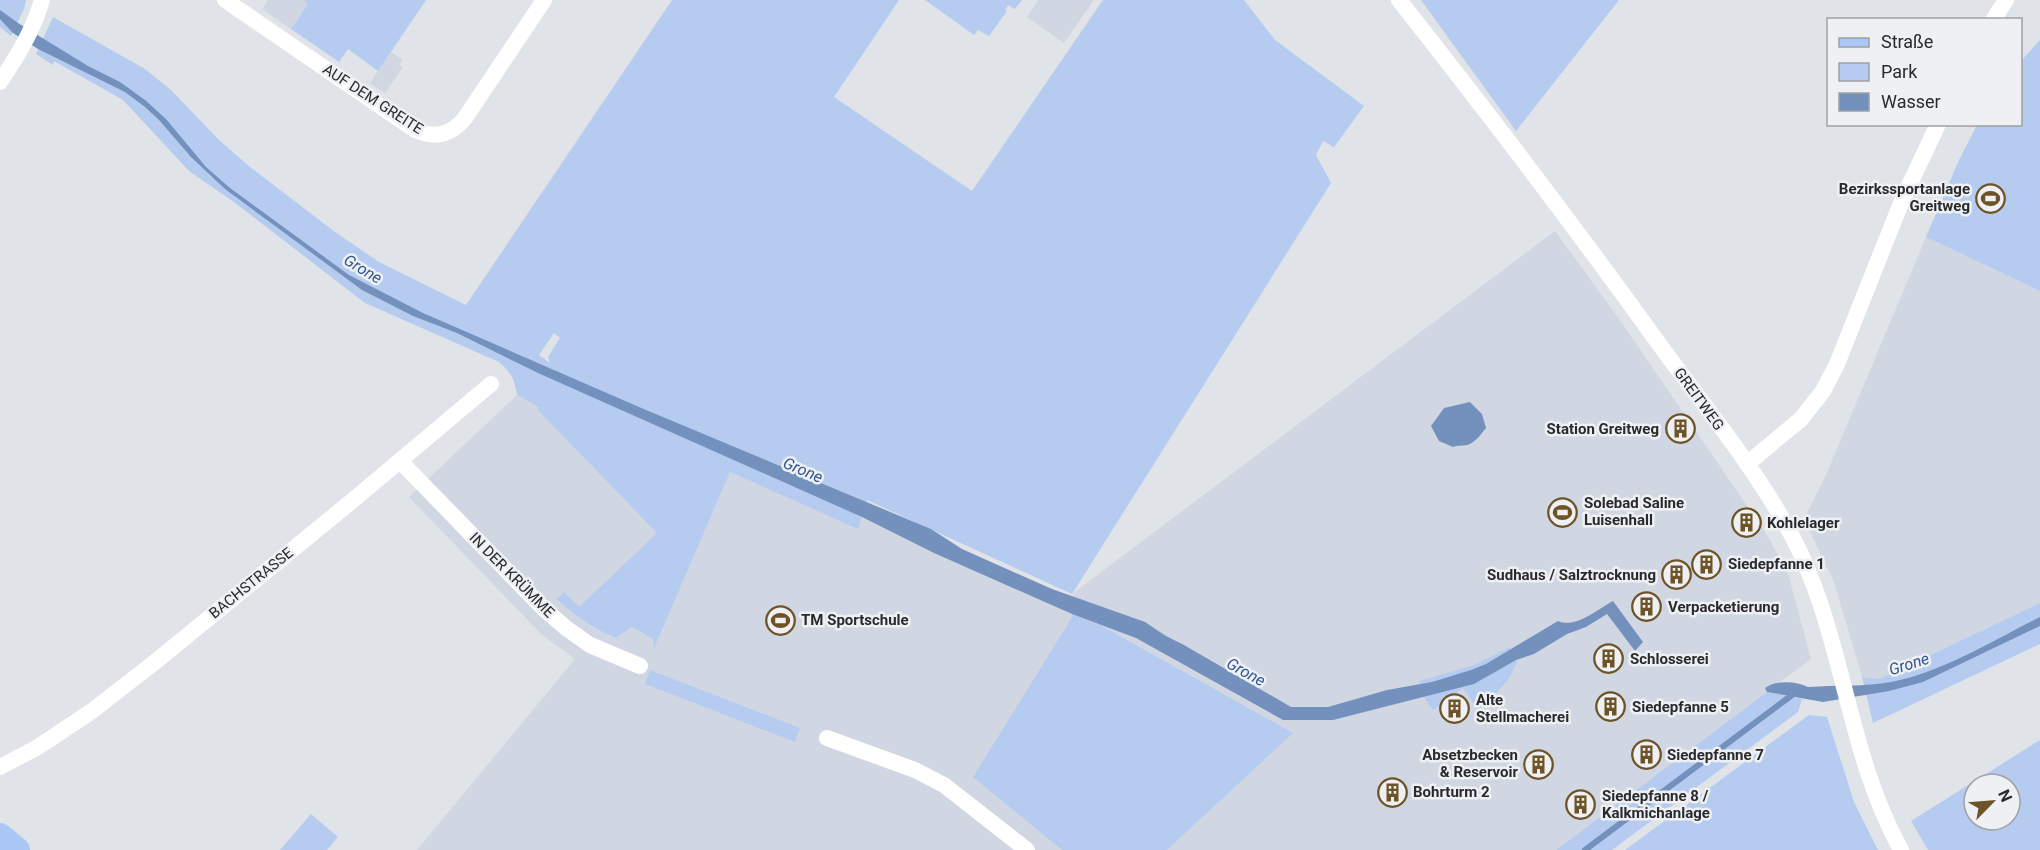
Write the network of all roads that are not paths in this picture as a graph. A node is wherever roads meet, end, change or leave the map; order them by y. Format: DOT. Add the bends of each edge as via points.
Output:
graph roads {
  1 [pos="42,0"];
  2 [pos="225,0"];
  3 [pos="544,0"];
  4 [pos="1399,0"];
  5 [pos="2006,0"];
  6 [pos="1994,18"];
  7 [pos="0,82"];
  8 [pos="1937,126"];
  9 [pos="491,384"];
  10 [pos="400,461"];
  11 [pos="1747,464"];
  12 [pos="640,666"];
  13 [pos="826,738"];
  14 [pos="0,767"];
  15 [pos="0,836"];
  16 [pos="17,850"];
  17 [pos="1027,850"];
  18 [pos="1901,850"];
  1 -- 7 [label="street" via="25,44"];
  2 -- 3 [label="street, AUF DEM GREITE" via="415,130 433,136 451,132 465,118"];
  4 -- 11 [label="street, GREITWEG"];
  5 -- 6 [label="street"];
  8 -- 11 [label="street" via="1823,391 1801,419"];
  9 -- 10 [label="street, BACHSTRASSE"];
  10 -- 12 [label="street, IN DER KRÜMME" via="566,628 590,645"];
  10 -- 14 [label="street, BACHSTRASSE" via="92,711"];
  11 -- 18 [label="street, GREITWEG" via="1791,533 1815,585 1863,763"];
  13 -- 17 [label="street" via="915,770 944,785"];
  15 -- 16 [label="main road"];
}
